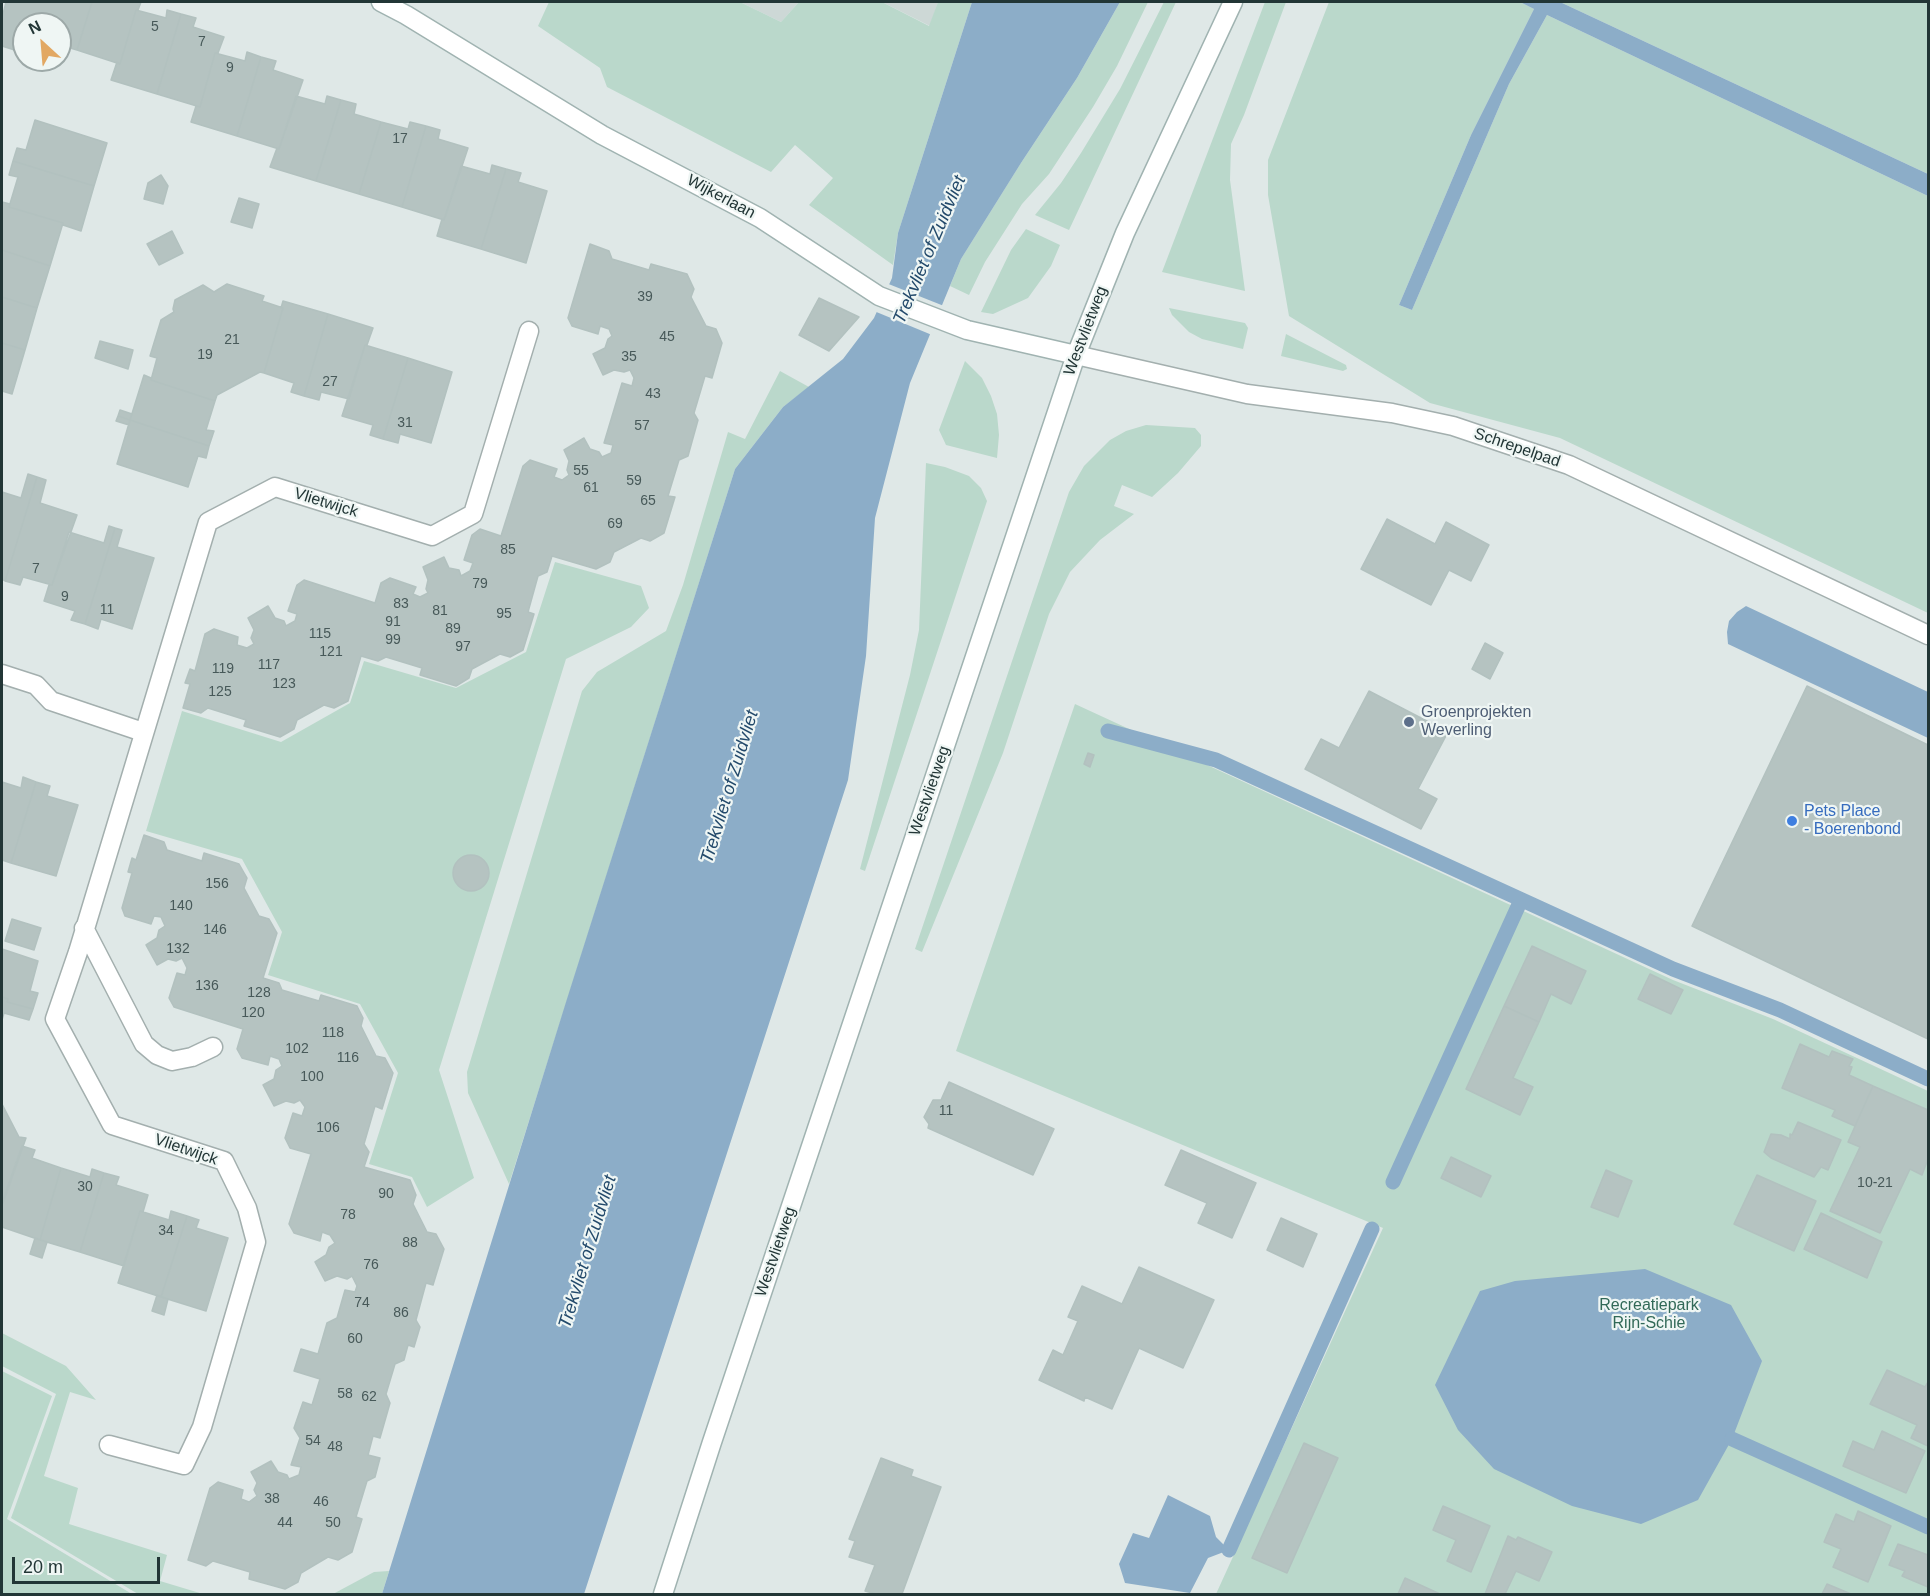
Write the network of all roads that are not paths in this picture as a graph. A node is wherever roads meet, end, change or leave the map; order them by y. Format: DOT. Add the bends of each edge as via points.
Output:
graph roads {
  1 [pos="381,2"];
  2 [pos="1233,2"];
  3 [pos="529,332"];
  4 [pos="1076,354"];
  5 [pos="1929,635"];
  6 [pos="2,674"];
  7 [pos="143,732"];
  8 [pos="84,928"];
  9 [pos="213,1047"];
  10 [pos="110,1445"];
  11 [pos="663,1594"];
  1 -- 4 [label="street, Wijkerlaan" via="602,135 760,218 879,296 967,330"];
  2 -- 4 [label="street, Westvlietweg" via="1125,233"];
  3 -- 7 [label="street, Vlietwijck" via="474,514 432,536 275,488 208,522"];
  4 -- 5 [label="street, Schrepelpad" via="1247,394 1392,413 1453,426 1569,465"];
  4 -- 11 [label="street, Westvlietweg"];
  6 -- 7 [label="street" via="36,685 51,701"];
  7 -- 8 [label="street, Vlietwijck"];
  8 -- 9 [label="street" via="144,1044 172,1061"];
  8 -- 10 [label="street, Vlietwijck" via="56,1019 112,1125 224,1161 247,1208 256,1242 202,1426 184,1466"];
}
